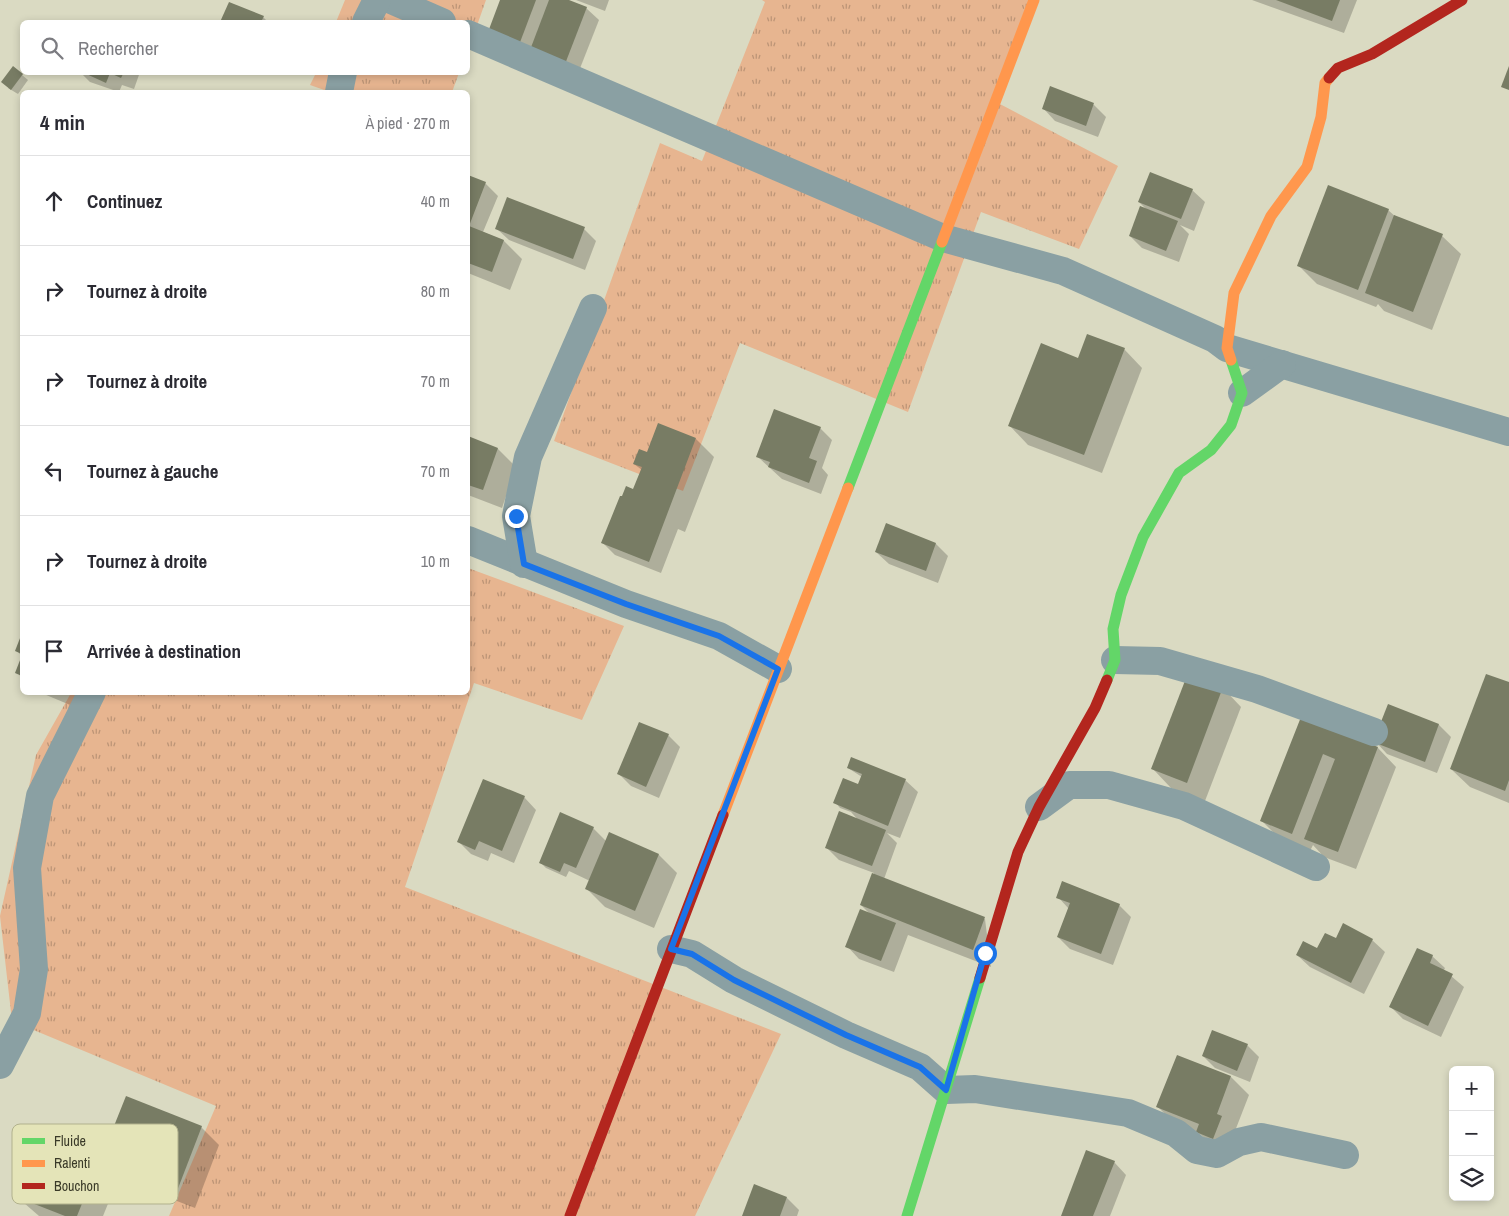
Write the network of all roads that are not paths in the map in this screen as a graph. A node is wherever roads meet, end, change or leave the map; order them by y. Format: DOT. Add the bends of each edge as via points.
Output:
graph roads {
  1 [pos="377,0"];
  2 [pos="391,0"];
  3 [pos="1034,0"];
  4 [pos="1462,0"];
  5 [pos="367,20"];
  6 [pos="437,20"];
  7 [pos="470,35"];
  8 [pos="342,75"];
  9 [pos="339,90"];
  10 [pos="943,238"];
  11 [pos="593,308"];
  12 [pos="1227,348"];
  13 [pos="1282,364"];
  14 [pos="1242,393"];
  15 [pos="1509,432"];
  16 [pos="470,541"];
  17 [pos="524,564"];
  18 [pos="1115,660"];
  19 [pos="778,669"];
  20 [pos="90,695"];
  21 [pos="1374,732"];
  22 [pos="1039,807"];
  23 [pos="1316,867"];
  24 [pos="671,949"];
  25 [pos="0,1065"];
  26 [pos="946,1090"];
  27 [pos="1346,1155"];
  28 [pos="570,1216"];
  29 [pos="906,1216"];
  1 -- 5 [label="street"];
  2 -- 6 [label="street"];
  3 -- 10 [label="street"];
  4 -- 12 [label="street" via="1372,54 1338,68 1325,83 1321,117 1306,167 1271,216 1234,293"];
  7 -- 10 [label="street"];
  8 -- 9 [label="street"];
  10 -- 12 [label="street" via="1063,272 1215,339"];
  10 -- 19 [label="street"];
  11 -- 17 [label="street" via="528,457 516,516"];
  12 -- 13 [label="street"];
  12 -- 14 [label="street"];
  13 -- 14 [label="street"];
  13 -- 15 [label="street"];
  14 -- 18 [label="street" via="1231,425 1212,450 1179,474 1143,538 1113,629"];
  16 -- 17 [label="street"];
  17 -- 19 [label="street" via="719,636"];
  18 -- 21 [label="street" via="1160,661 1257,689"];
  18 -- 22 [label="street" via="1095,708"];
  19 -- 24 [label="street"];
  20 -- 25 [label="street" via="40,796 27,868 34,968 27,1013"];
  22 -- 23 [label="street" via="1069,785 1109,784 1184,806"];
  22 -- 26 [label="street" via="1018,852"];
  24 -- 26 [label="street" via="692,954 734,980 920,1067"];
  24 -- 28 [label="street"];
  26 -- 27 [label="street" via="975,1089 1128,1113 1176,1132 1197,1150 1217,1154 1239,1142 1261,1137"];
  26 -- 29 [label="street"];
}
